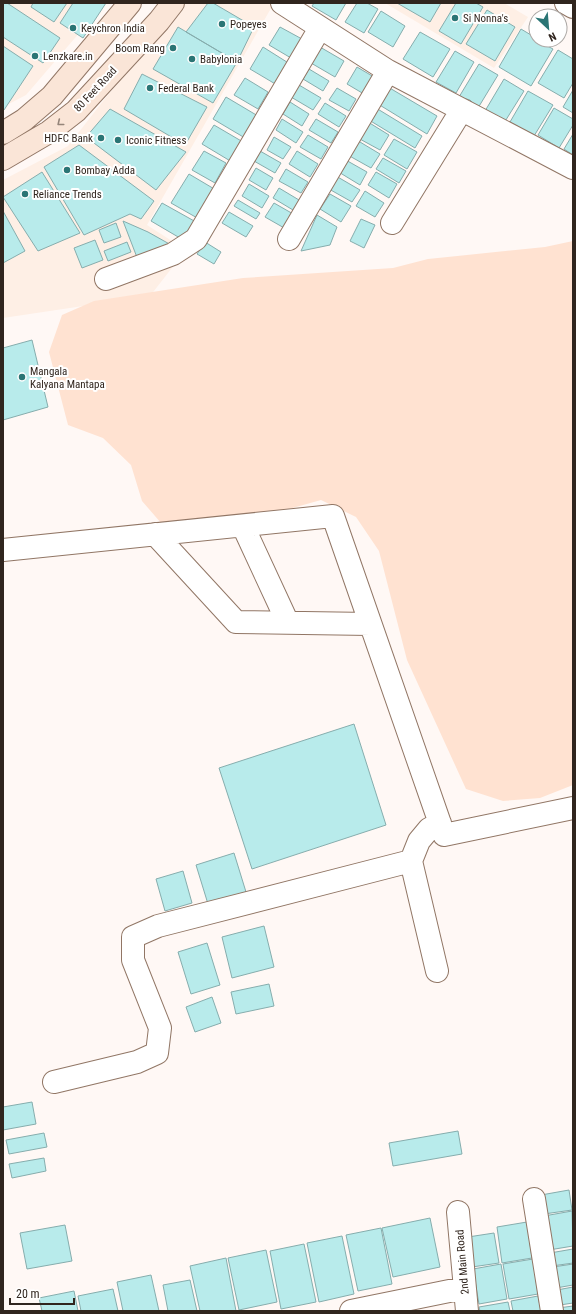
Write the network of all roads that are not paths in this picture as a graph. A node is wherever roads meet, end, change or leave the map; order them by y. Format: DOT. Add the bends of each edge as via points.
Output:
graph roads {
  1 [pos="130,3"];
  2 [pos="173,3"];
  3 [pos="282,3"];
  4 [pos="566,3"];
  5 [pos="573,8"];
  6 [pos="320,28"];
  7 [pos="388,71"];
  8 [pos="461,111"];
  9 [pos="3,133"];
  10 [pos="3,159"];
  11 [pos="573,168"];
  12 [pos="392,223"];
  13 [pos="289,239"];
  14 [pos="106,279"];
  15 [pos="243,526"];
  16 [pos="155,534"];
  17 [pos="3,550"];
  18 [pos="287,621"];
  19 [pos="370,624"];
  20 [pos="573,808"];
  21 [pos="440,823"];
  22 [pos="411,861"];
  23 [pos="437,972"];
  24 [pos="54,1082"];
  25 [pos="534,1199"];
  26 [pos="458,1212"];
  27 [pos="464,1288"];
  28 [pos="350,1311"];
  29 [pos="467,1311"];
  30 [pos="552,1311"];
  1 -- 9 [label="main road" via="52,96 24,120"];
  2 -- 10 [label="main road, 80 Feet Road, one-way" via="76,111 49,132"];
  3 -- 6 [label="street"];
  4 -- 5 [label="street"];
  6 -- 7 [label="street"];
  6 -- 14 [label="street" via="196,239 173,254"];
  7 -- 8 [label="street"];
  7 -- 13 [label="street"];
  8 -- 11 [label="street"];
  8 -- 12 [label="street"];
  15 -- 16 [label="street"];
  15 -- 18 [label="street"];
  15 -- 19 [label="street" via="333,516"];
  16 -- 17 [label="street"];
  16 -- 18 [label="street" via="236,622"];
  18 -- 19 [label="street"];
  19 -- 21 [label="street"];
  20 -- 21 [label="street" via="444,835"];
  21 -- 22 [label="street" via="429,829 419,841"];
  22 -- 23 [label="street"];
  22 -- 24 [label="street" via="158,926 133,937 133,960 160,1028 157,1053 137,1062"];
  25 -- 30 [label="street"];
  26 -- 27 [label="street, 2nd Main Road"];
  27 -- 28 [label="street"];
  27 -- 29 [label="street, 2nd Main Road"];
}
